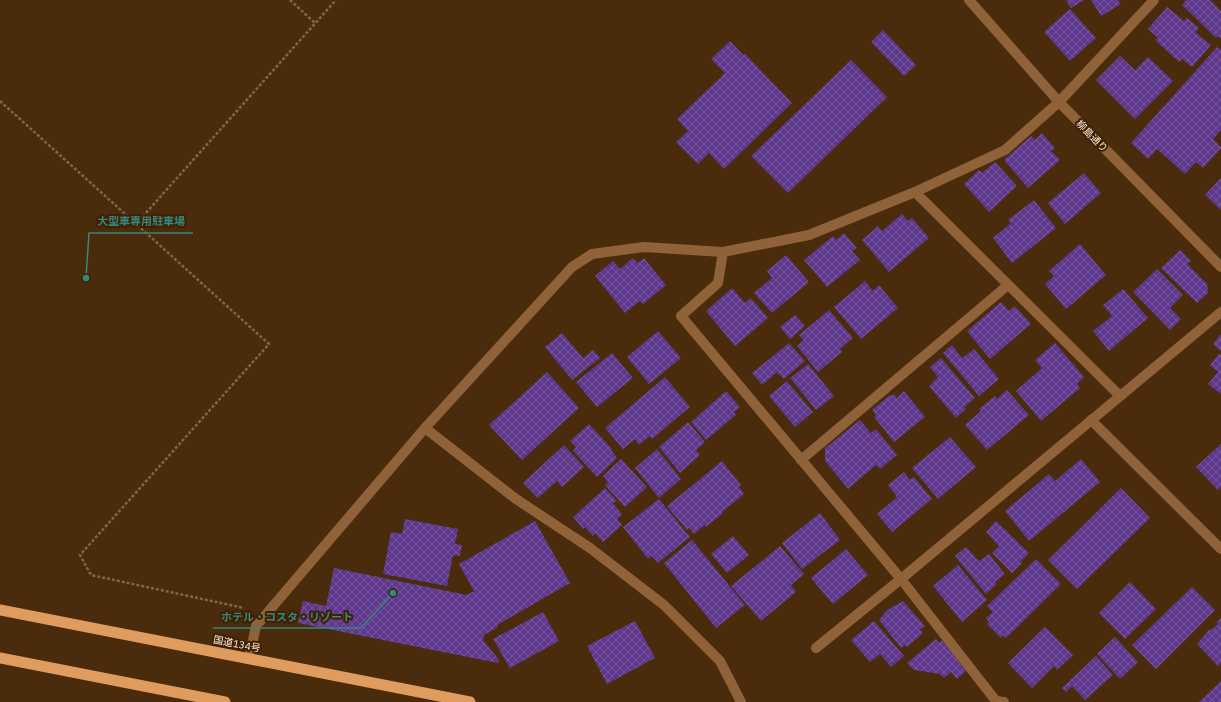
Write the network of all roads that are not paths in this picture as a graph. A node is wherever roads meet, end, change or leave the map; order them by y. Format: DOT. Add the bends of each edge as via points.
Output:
graph roads {
  1 [pos="969,0"];
  2 [pos="1154,0"];
  3 [pos="1059,102"];
  4 [pos="915,192"];
  5 [pos="722,252"];
  6 [pos="1221,267"];
  7 [pos="1008,285"];
  8 [pos="1221,312"];
  9 [pos="1120,396"];
  10 [pos="1091,420"];
  11 [pos="425,428"];
  12 [pos="801,460"];
  13 [pos="1221,549"];
  14 [pos="901,579"];
  15 [pos="0,610"];
  16 [pos="816,648"];
  17 [pos="0,658"];
  18 [pos="249,659"];
  19 [pos="225,702"];
  20 [pos="470,702"];
  21 [pos="741,702"];
  22 [pos="1004,702"];
  1 -- 3 [label="street, 柳島通り"];
  2 -- 3 [label="street"];
  3 -- 4 [label="street" via="1005,150"];
  3 -- 6 [label="street, 柳島通り"];
  4 -- 5 [label="street" via="809,235"];
  4 -- 7 [label="street"];
  5 -- 11 [label="street" via="644,247 592,254 572,267"];
  5 -- 12 [label="street" via="718,283 681,316"];
  7 -- 9 [label="street"];
  7 -- 12 [label="street"];
  8 -- 9 [label="street"];
  9 -- 10 [label="street"];
  10 -- 13 [label="street"];
  10 -- 14 [label="street"];
  11 -- 18 [label="street" via="256,626"];
  11 -- 21 [label="street" via="516,499 590,548 664,605 720,661"];
  12 -- 14 [label="street"];
  14 -- 16 [label="street"];
  14 -- 22 [label="street" via="996,701"];
  15 -- 18 [label="highway, 国道134号"];
  17 -- 19 [label="highway"];
  18 -- 20 [label="highway, 国道134号"];
}
